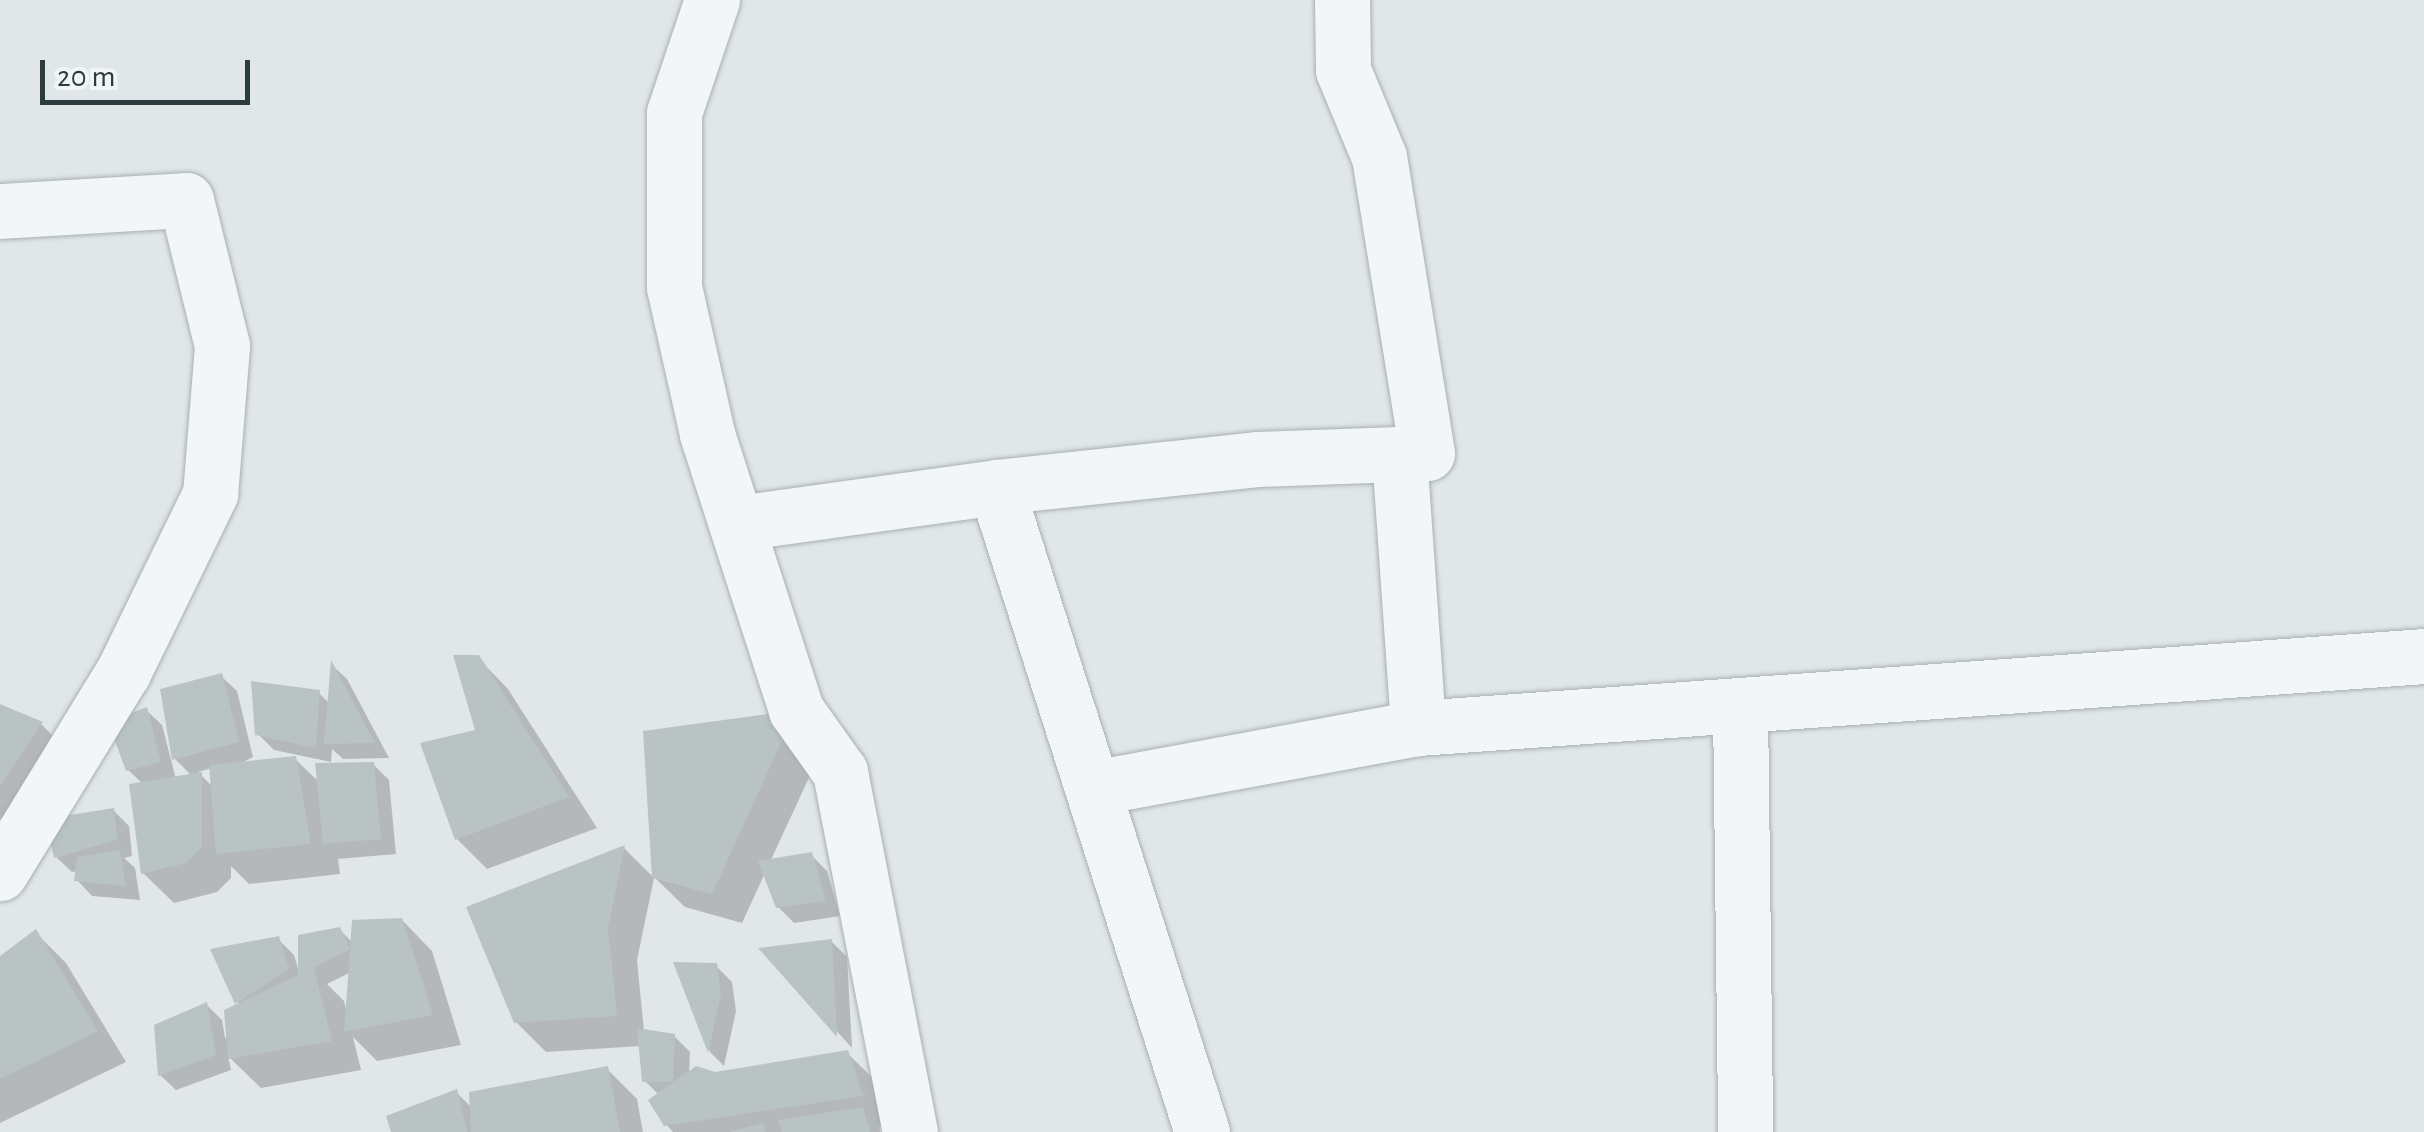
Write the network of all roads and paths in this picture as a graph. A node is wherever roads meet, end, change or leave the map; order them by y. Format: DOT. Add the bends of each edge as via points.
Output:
graph roads {
  1 [pos="712,0"];
  2 [pos="1342,0"];
  3 [pos="0,211"];
  4 [pos="1399,454"];
  5 [pos="996,487"];
  6 [pos="738,523"];
  7 [pos="2424,656"];
  8 [pos="1740,704"];
  9 [pos="1418,728"];
  10 [pos="1093,788"];
  11 [pos="0,873"];
  12 [pos="910,1132"];
  13 [pos="1202,1132"];
  14 [pos="1745,1132"];
  1 -- 6 [label="lane" via="674,113 674,286 707,434"];
  2 -- 4 [label="lane" via="1343,70 1379,156 1427,453"];
  3 -- 11 [label="lane" via="186,200 222,346 210,494 123,672"];
  4 -- 5 [label="lane" via="1257,459"];
  4 -- 9 [label="lane"];
  5 -- 6 [label="lane"];
  5 -- 10 [label="lane"];
  6 -- 12 [label="lane" via="796,710 840,772"];
  7 -- 8 [label="lane"];
  8 -- 9 [label="lane"];
  8 -- 14 [label="lane"];
  9 -- 10 [label="lane"];
  10 -- 13 [label="lane"];
}
